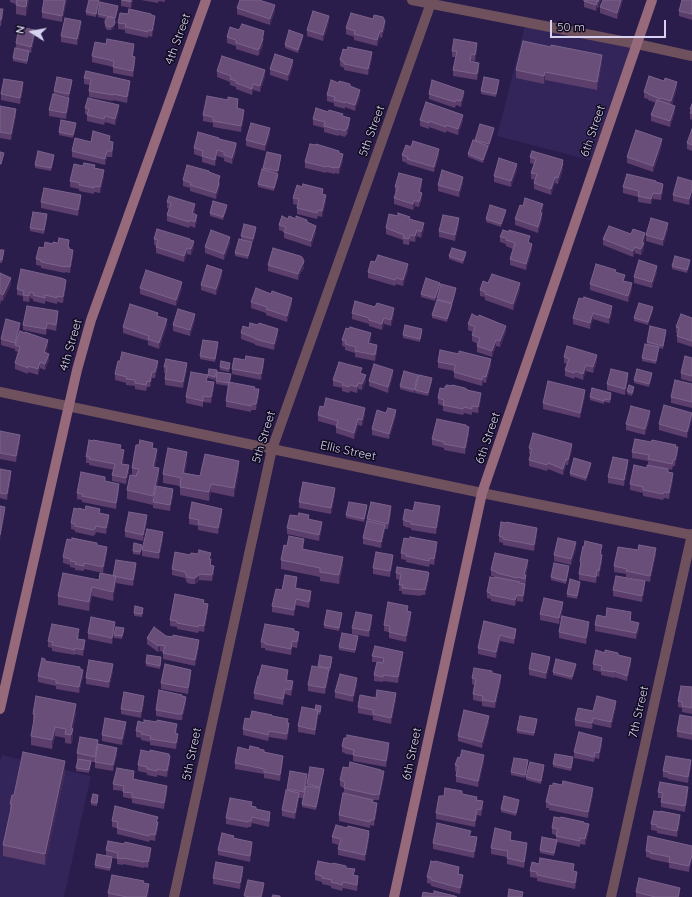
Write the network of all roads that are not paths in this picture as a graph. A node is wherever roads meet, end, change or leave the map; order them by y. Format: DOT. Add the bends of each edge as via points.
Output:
graph roads {
  1 [pos="206,0"];
  2 [pos="412,0"];
  3 [pos="652,0"];
  4 [pos="431,2"];
  5 [pos="637,44"];
  6 [pos="692,56"];
  7 [pos="0,392"];
  8 [pos="68,406"];
  9 [pos="272,449"];
  10 [pos="482,492"];
  11 [pos="692,534"];
  12 [pos="0,710"];
  13 [pos="174,897"];
  14 [pos="394,897"];
  15 [pos="611,897"];
  1 -- 8 [label="main road, 4th Street" via="91,320"];
  2 -- 4 [label="street"];
  3 -- 5 [label="main road, 6th Street"];
  4 -- 5 [label="street"];
  4 -- 9 [label="street, 5th Street"];
  5 -- 6 [label="street"];
  5 -- 10 [label="main road, 6th Street"];
  7 -- 8 [label="street, Ellis Street"];
  8 -- 9 [label="street, Ellis Street"];
  8 -- 12 [label="main road, 4th Street"];
  9 -- 10 [label="street, Ellis Street"];
  9 -- 13 [label="street, 5th Street"];
  10 -- 11 [label="street, Ellis Street"];
  10 -- 14 [label="main road, 6th Street"];
  11 -- 15 [label="street, 7th Street"];
}
